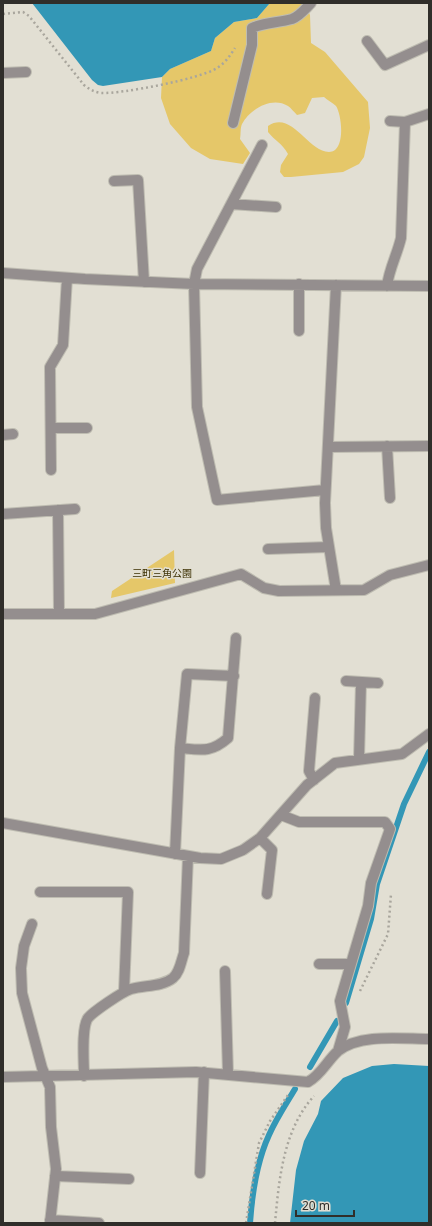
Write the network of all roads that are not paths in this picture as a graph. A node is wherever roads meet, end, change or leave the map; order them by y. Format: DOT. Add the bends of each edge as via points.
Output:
graph roads {
  1 [pos="311,3"];
  2 [pos="367,41"];
  3 [pos="429,45"];
  4 [pos="26,72"];
  5 [pos="3,73"];
  6 [pos="429,114"];
  7 [pos="390,121"];
  8 [pos="404,122"];
  9 [pos="233,123"];
  10 [pos="262,145"];
  11 [pos="114,181"];
  12 [pos="231,204"];
  13 [pos="276,207"];
  14 [pos="3,273"];
  15 [pos="67,278"];
  16 [pos="144,282"];
  17 [pos="194,284"];
  18 [pos="299,284"];
  19 [pos="336,285"];
  20 [pos="387,286"];
  21 [pos="429,286"];
  22 [pos="298,331"];
  23 [pos="51,428"];
  24 [pos="87,428"];
  25 [pos="387,446"];
  26 [pos="429,446"];
  27 [pos="328,447"];
  28 [pos="51,470"];
  29 [pos="325,490"];
  30 [pos="390,498"];
  31 [pos="75,509"];
  32 [pos="58,510"];
  33 [pos="3,514"];
  34 [pos="329,547"];
  35 [pos="268,549"];
  36 [pos="429,565"];
  37 [pos="336,590"];
  38 [pos="3,614"];
  39 [pos="59,614"];
  40 [pos="236,638"];
  41 [pos="234,676"];
  42 [pos="346,681"];
  43 [pos="361,682"];
  44 [pos="378,683"];
  45 [pos="315,698"];
  46 [pos="429,734"];
  47 [pos="180,748"];
  48 [pos="359,760"];
  49 [pos="314,780"];
  50 [pos="281,815"];
  51 [pos="3,823"];
  52 [pos="260,838"];
  53 [pos="175,854"];
  54 [pos="188,856"];
  55 [pos="40,892"];
  56 [pos="267,894"];
  57 [pos="32,924"];
  58 [pos="319,964"];
  59 [pos="350,964"];
  60 [pos="225,971"];
  61 [pos="124,992"];
  62 [pos="429,1039"];
  63 [pos="338,1051"];
  64 [pos="204,1072"];
  65 [pos="228,1074"];
  66 [pos="84,1076"];
  67 [pos="3,1077"];
  68 [pos="46,1077"];
  69 [pos="200,1173"];
  70 [pos="55,1176"];
  71 [pos="129,1179"];
  72 [pos="50,1221"];
  73 [pos="98,1223"];
  1 -- 9 [label="street" via="300,15 292,19 263,23 252,28 252,45"];
  2 -- 3 [label="street" via="385,66"];
  4 -- 5 [label="street"];
  6 -- 8 [label="street"];
  7 -- 8 [label="street"];
  8 -- 20 [label="street" via="400,238"];
  10 -- 12 [label="street"];
  11 -- 16 [label="street" via="138,180"];
  12 -- 13 [label="street"];
  12 -- 17 [label="street" via="197,269"];
  14 -- 15 [label="street"];
  15 -- 16 [label="street"];
  15 -- 23 [label="street" via="63,345 50,367"];
  16 -- 17 [label="street"];
  17 -- 18 [label="street"];
  17 -- 29 [label="street" via="197,407 217,500"];
  18 -- 19 [label="street"];
  18 -- 22 [label="street"];
  19 -- 20 [label="street"];
  19 -- 27 [label="street"];
  20 -- 21 [label="street"];
  23 -- 24 [label="street"];
  23 -- 28 [label="street"];
  25 -- 26 [label="street"];
  25 -- 27 [label="street"];
  25 -- 30 [label="street"];
  27 -- 29 [label="street"];
  29 -- 34 [label="street"];
  31 -- 32 [label="street"];
  32 -- 33 [label="street"];
  32 -- 39 [label="street"];
  34 -- 35 [label="street"];
  34 -- 37 [label="street"];
  36 -- 37 [label="street" via="390,575 364,590"];
  37 -- 39 [label="street" via="279,591 264,588 241,574 94,614"];
  38 -- 39 [label="street"];
  40 -- 41 [label="street"];
  41 -- 47 [label="street" via="228,738 218,747 202,750"];
  41 -- 47 [label="street" via="187,674"];
  42 -- 43 [label="street"];
  43 -- 44 [label="street"];
  43 -- 48 [label="street"];
  45 -- 49 [label="street" via="309,771"];
  46 -- 48 [label="street" via="402,754"];
  47 -- 53 [label="street"];
  48 -- 49 [label="street" via="335,763"];
  49 -- 50 [label="street"];
  50 -- 52 [label="street"];
  50 -- 59 [label="street" via="299,822 385,822 390,829 371,883 368,906"];
  51 -- 53 [label="street"];
  52 -- 54 [label="street" via="243,850 221,859"];
  52 -- 56 [label="street" via="272,850"];
  53 -- 54 [label="street"];
  54 -- 61 [label="street" via="184,953 179,968 173,978 162,983"];
  55 -- 61 [label="street" via="128,892"];
  57 -- 68 [label="street" via="24,946 21,968 22,993"];
  58 -- 59 [label="street"];
  59 -- 63 [label="street" via="340,1001 345,1027"];
  60 -- 65 [label="street"];
  61 -- 66 [label="street" via="88,1018 84,1029"];
  62 -- 63 [label="street" via="368,1040 354,1043"];
  63 -- 65 [label="street" via="316,1078 308,1082"];
  64 -- 65 [label="street"];
  64 -- 66 [label="street"];
  64 -- 69 [label="street"];
  66 -- 68 [label="street"];
  67 -- 68 [label="street"];
  68 -- 70 [label="street" via="50,1087"];
  70 -- 71 [label="street"];
  70 -- 72 [label="street"];
  72 -- 73 [label="street"];
}
